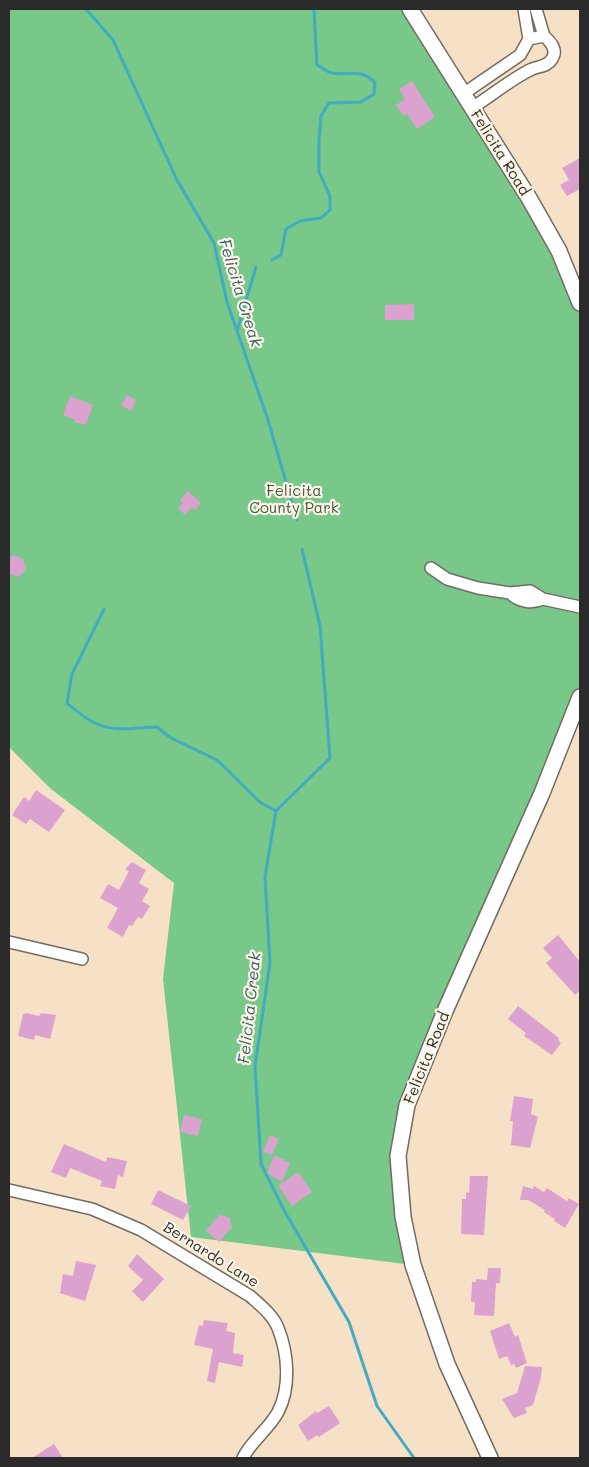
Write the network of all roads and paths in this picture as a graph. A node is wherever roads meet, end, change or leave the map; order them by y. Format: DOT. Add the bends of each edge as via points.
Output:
graph roads {
  1 [pos="410,9"];
  2 [pos="524,9"];
  3 [pos="536,9"];
  4 [pos="544,36"];
  5 [pos="528,38"];
  6 [pos="463,94"];
  7 [pos="472,108"];
  8 [pos="580,303"];
  9 [pos="431,568"];
  10 [pos="580,607"];
  11 [pos="580,697"];
  12 [pos="9,942"];
  13 [pos="82,959"];
  14 [pos="9,1190"];
  15 [pos="243,1458"];
  16 [pos="490,1458"];
  1 -- 6 [label="main road, Felicita Road"];
  2 -- 5 [label="street"];
  3 -- 4 [label="street"];
  4 -- 5 [label="street"];
  4 -- 7 [label="street" via="555,49 550,62 532,69"];
  5 -- 6 [label="street" via="520,55"];
  6 -- 7 [label="main road, Felicita Road"];
  7 -- 8 [label="main road, Felicita Road" via="559,252"];
  9 -- 10 [label="street" via="447,579 510,593 530,591 544,599"];
  11 -- 16 [label="main road, Felicita Road" via="407,1105 398,1156 403,1217 413,1264 447,1364"];
  12 -- 13 [label="street"];
  14 -- 15 [label="street, Bernardo Lane" via="92,1209 141,1230 250,1296 266,1310 278,1327 286,1364 286,1382 278,1412"];
}
